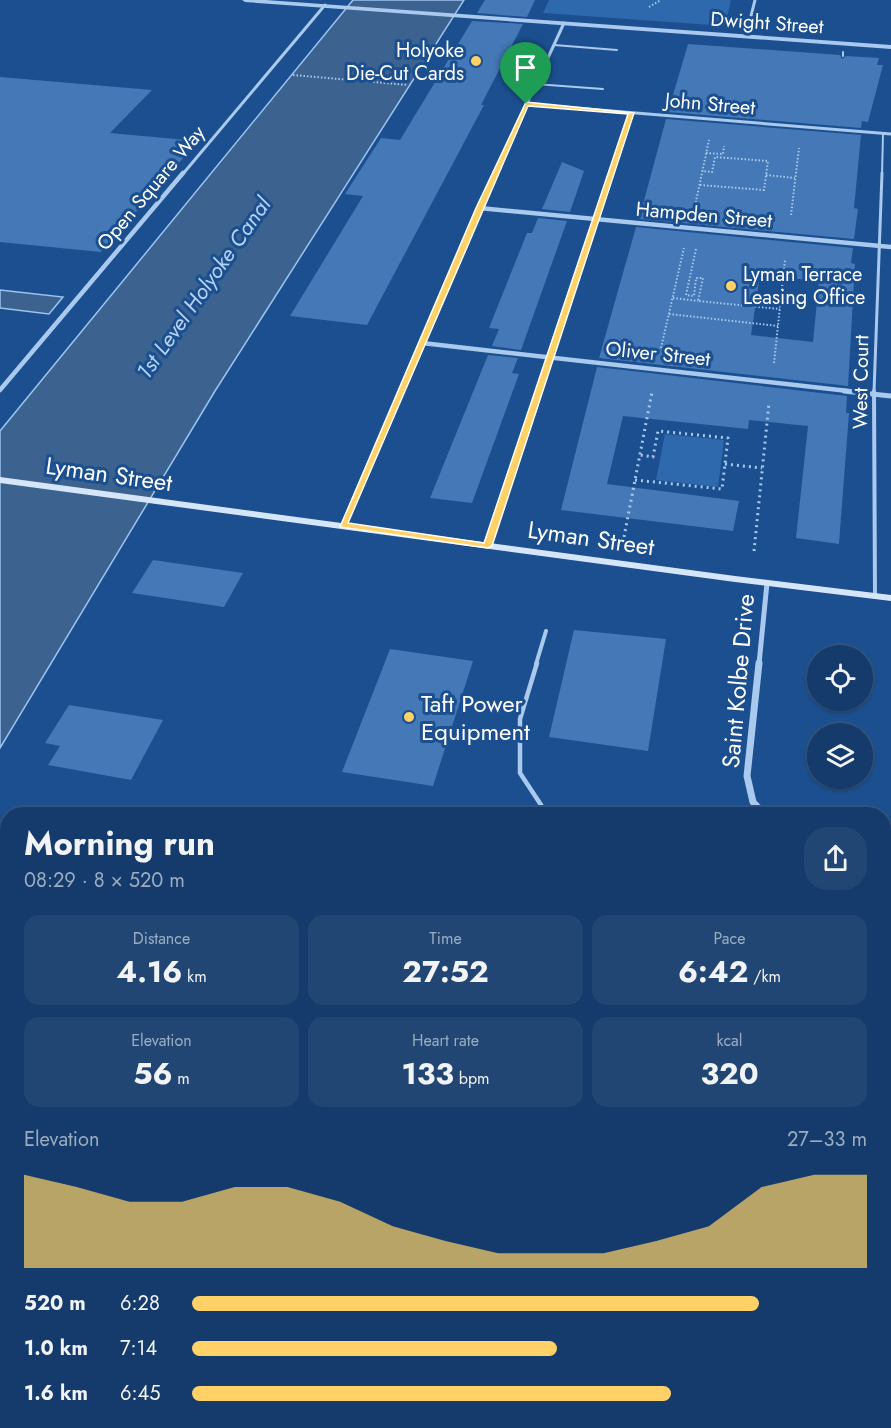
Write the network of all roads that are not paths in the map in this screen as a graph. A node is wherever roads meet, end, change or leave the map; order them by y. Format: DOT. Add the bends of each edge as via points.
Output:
graph roads {
  1 [pos="245,0"];
  2 [pos="755,0"];
  3 [pos="325,5"];
  4 [pos="564,23"];
  5 [pos="746,36"];
  6 [pos="554,45"];
  7 [pos="891,46"];
  8 [pos="616,50"];
  9 [pos="536,84"];
  10 [pos="603,89"];
  11 [pos="526,104"];
  12 [pos="632,113"];
  13 [pos="883,133"];
  14 [pos="891,134"];
  15 [pos="479,208"];
  16 [pos="597,220"];
  17 [pos="878,246"];
  18 [pos="891,247"];
  19 [pos="422,343"];
  20 [pos="552,357"];
  21 [pos="0,390"];
  22 [pos="875,394"];
  23 [pos="891,396"];
  24 [pos="0,480"];
  25 [pos="343,525"];
  26 [pos="488,546"];
  27 [pos="766,583"];
  28 [pos="875,596"];
  29 [pos="891,598"];
  30 [pos="546,631"];
  31 [pos="542,807"];
  32 [pos="757,807"];
  1 -- 3 [label="street, Dwight Street"];
  2 -- 5 [label="street"];
  3 -- 4 [label="street, Dwight Street"];
  3 -- 21 [label="street, Open Square Way"];
  4 -- 5 [label="street, Dwight Street"];
  4 -- 6 [label="street"];
  5 -- 7 [label="street, Dwight Street"];
  6 -- 8 [label="lane"];
  6 -- 9 [label="street"];
  9 -- 10 [label="lane"];
  9 -- 11 [label="street"];
  11 -- 12 [label="street, John Street"];
  11 -- 15 [label="street"];
  12 -- 13 [label="street, John Street"];
  12 -- 16 [label="lane"];
  13 -- 14 [label="street, John Street"];
  13 -- 17 [label="lane, West Court"];
  15 -- 16 [label="street, Hampden Street"];
  15 -- 19 [label="street"];
  16 -- 17 [label="street, Hampden Street"];
  16 -- 20 [label="lane"];
  17 -- 18 [label="street, Hampden Street"];
  17 -- 22 [label="lane, West Court"];
  19 -- 20 [label="street, Oliver Street"];
  19 -- 25 [label="street"];
  20 -- 22 [label="street, Oliver Street"];
  20 -- 26 [label="lane" via="544,371"];
  22 -- 23 [label="street, Oliver Street"];
  22 -- 28 [label="lane, West Court"];
  24 -- 25 [label="main road, Lyman Street"];
  25 -- 26 [label="main road, Lyman Street"];
  26 -- 27 [label="main road, Lyman Street"];
  27 -- 28 [label="main road, Lyman Street"];
  27 -- 32 [label="street, Saint Kolbe Drive" via="747,776"];
  28 -- 29 [label="main road, Lyman Street"];
  30 -- 31 [label="lane" via="520,719 520,773"];
}
